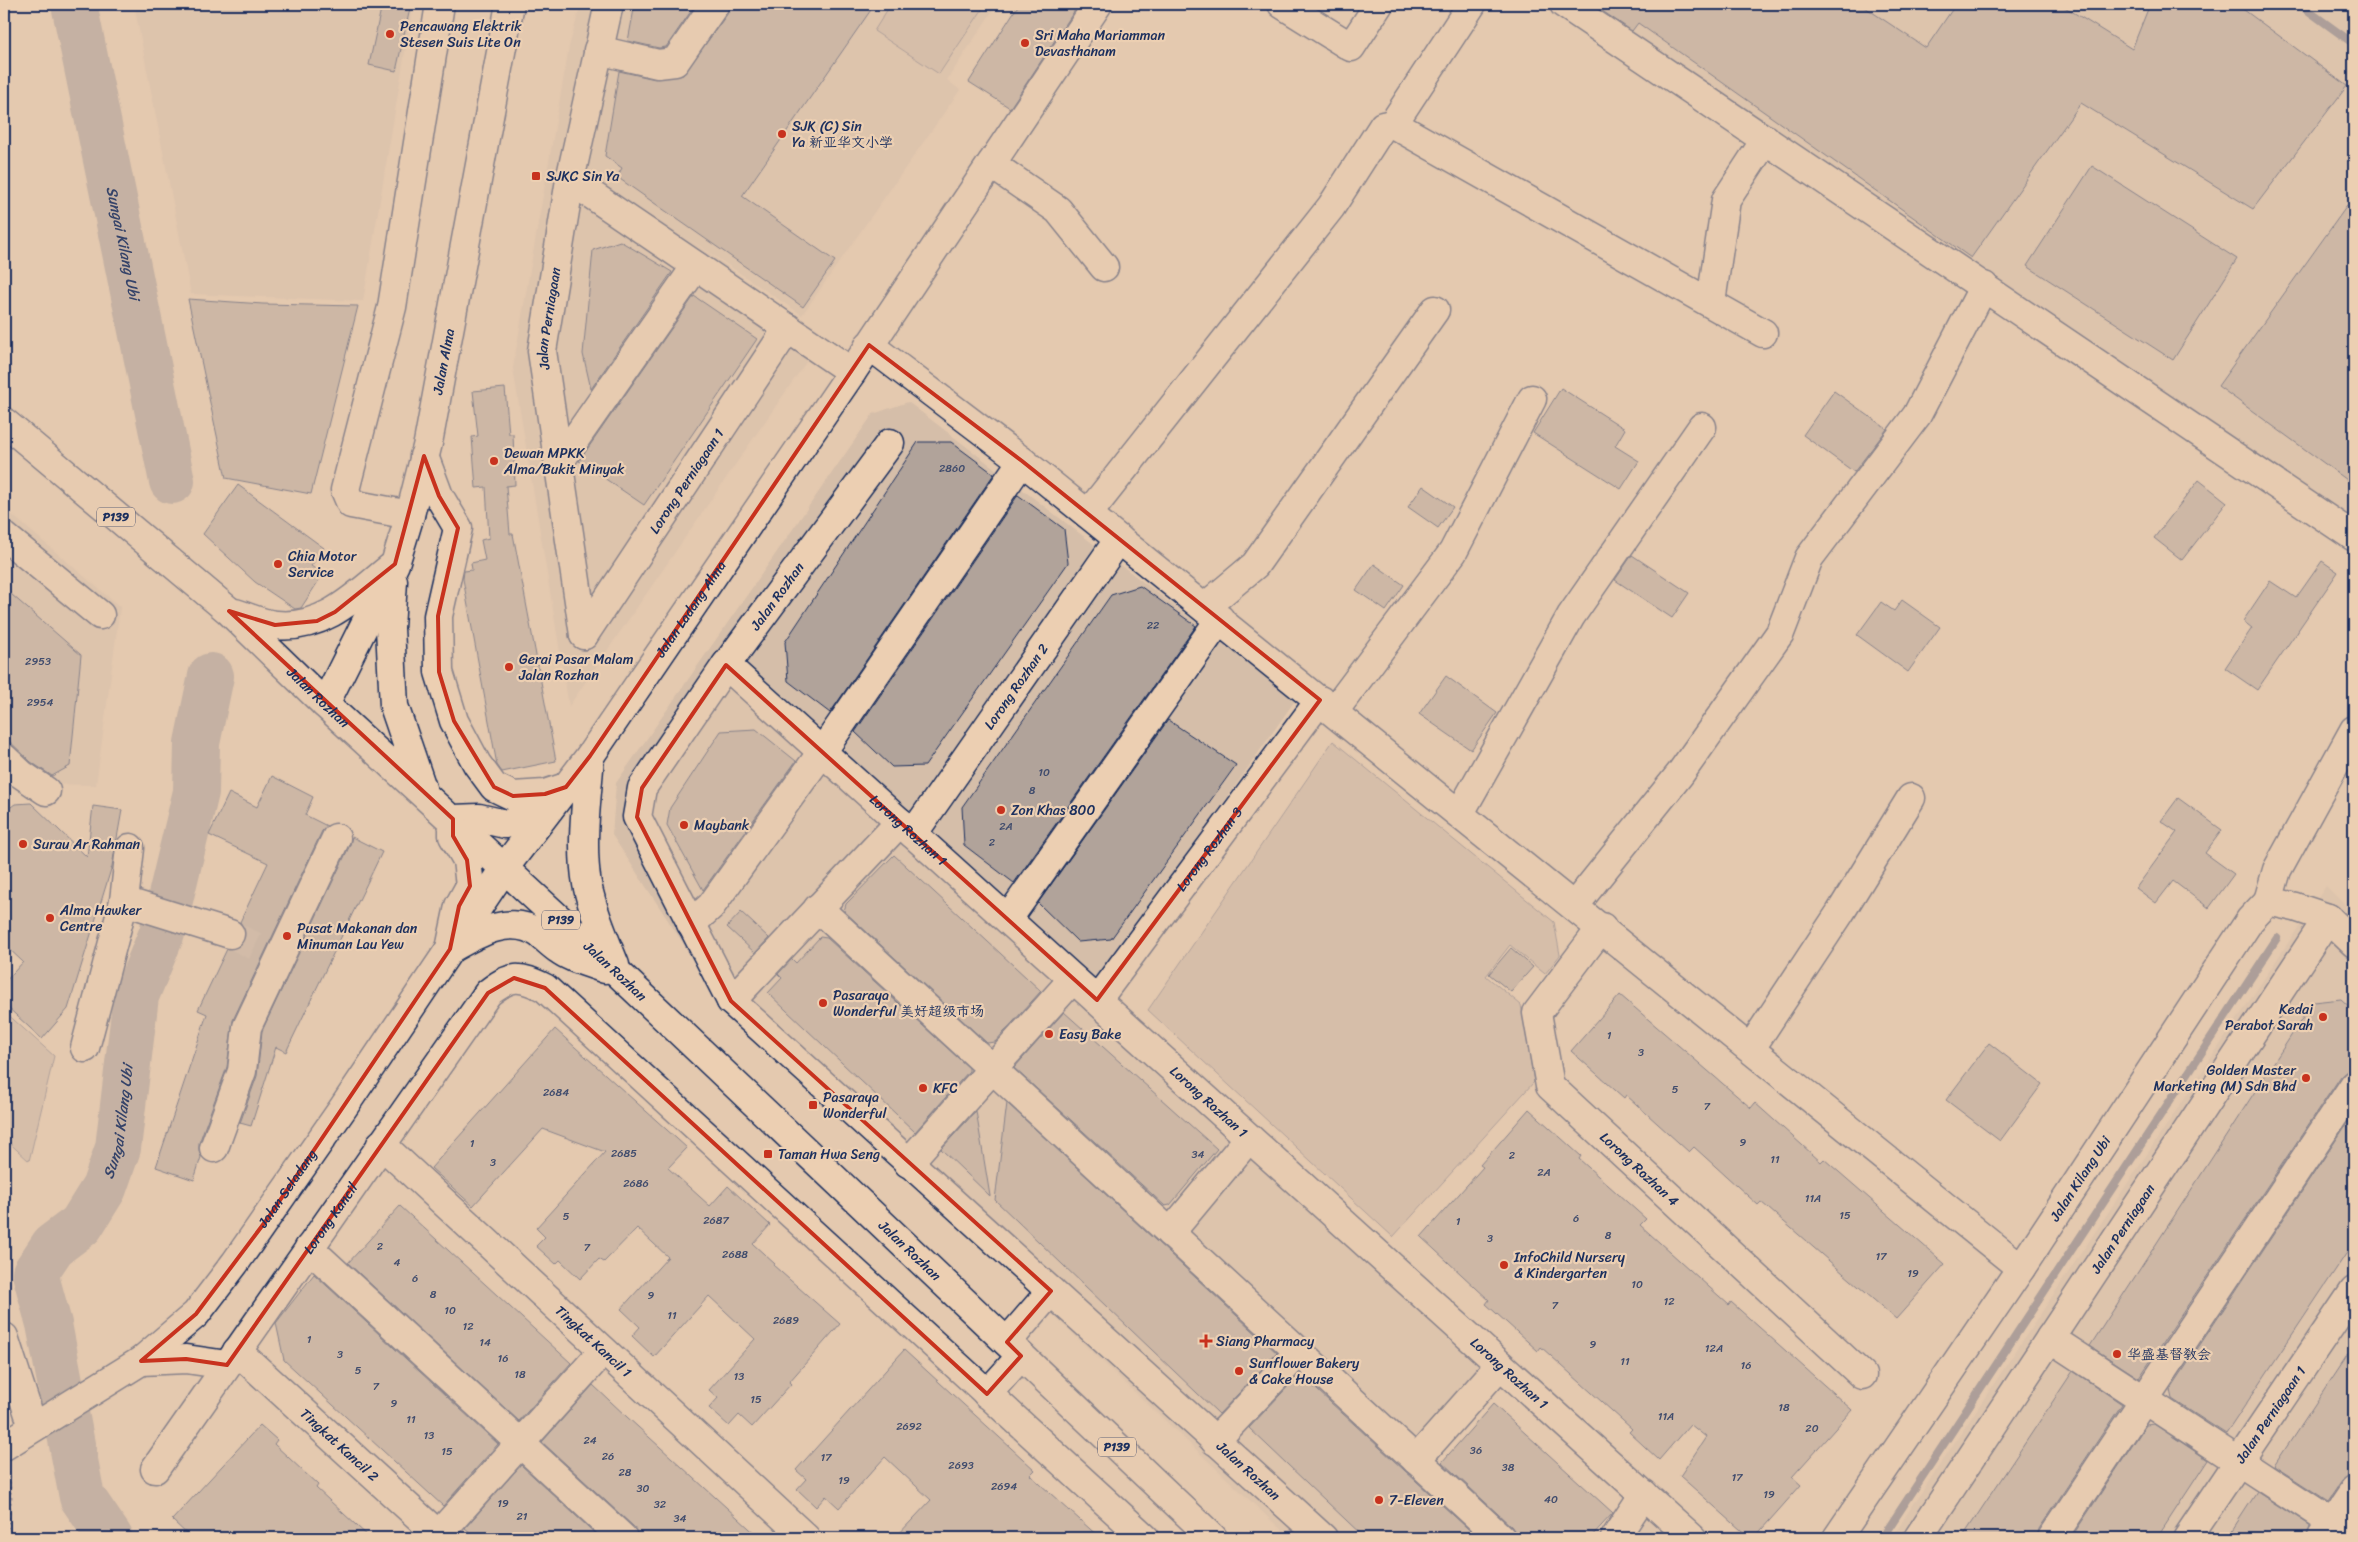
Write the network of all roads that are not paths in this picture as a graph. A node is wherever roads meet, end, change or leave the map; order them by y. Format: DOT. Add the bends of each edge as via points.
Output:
graph roads {
  1 [pos="440,4"];
  2 [pos="510,4"];
  3 [pos="609,4"];
  4 [pos="715,4"];
  5 [pos="1098,4"];
  6 [pos="1379,4"];
  7 [pos="1472,4"];
  8 [pos="1564,4"];
  9 [pos="1294,7"];
  10 [pos="598,50"];
  11 [pos="1393,124"];
  12 [pos="1766,139"];
  13 [pos="991,164"];
  14 [pos="570,180"];
  15 [pos="696,266"];
  16 [pos="1104,267"];
  17 [pos="1984,286"];
  18 [pos="1711,302"];
  19 [pos="1435,310"];
  20 [pos="788,328"];
  21 [pos="1763,333"];
  22 [pos="869,345"];
  23 [pos="852,372"];
  24 [pos="1532,400"];
  25 [pos="4,422"];
  26 [pos="1702,427"];
  27 [pos="890,443"];
  28 [pos="424,456"];
  29 [pos="560,461"];
  30 [pos="1022,461"];
  31 [pos="1088,514"];
  32 [pos="410,515"];
  33 [pos="4,536"];
  34 [pos="2354,537"];
  35 [pos="1120,539"];
  36 [pos="395,564"];
  37 [pos="229,611"];
  38 [pos="1212,613"];
  39 [pos="100,615"];
  40 [pos="584,635"];
  41 [pos="726,665"];
  42 [pos="325,704"];
  43 [pos="1327,705"];
  44 [pos="2354,730"];
  45 [pos="822,752"];
  46 [pos="590,756"];
  47 [pos="4,758"];
  48 [pos="566,787"];
  49 [pos="46,791"];
  50 [pos="424,792"];
  51 [pos="1911,798"];
  52 [pos="549,809"];
  53 [pos="1460,813"];
  54 [pos="453,819"];
  55 [pos="906,828"];
  56 [pos="336,838"];
  57 [pos="130,848"];
  58 [pos="505,867"];
  59 [pos="2268,901"];
  60 [pos="133,904"];
  61 [pos="1574,905"];
  62 [pos="818,908"];
  63 [pos="2328,918"];
  64 [pos="1008,919"];
  65 [pos="690,924"];
  66 [pos="1602,927"];
  67 [pos="230,934"];
  68 [pos="2354,943"];
  69 [pos="450,949"];
  70 [pos="618,973"];
  71 [pos="1072,980"];
  72 [pos="1097,1000"];
  73 [pos="731,1002"];
  74 [pos="85,1048"];
  75 [pos="1751,1048"];
  76 [pos="990,1068"];
  77 [pos="2354,1085"];
  78 [pos="1249,1138"];
  79 [pos="381,1144"];
  80 [pos="214,1148"];
  81 [pos="908,1163"];
  82 [pos="1170,1234"];
  83 [pos="309,1248"];
  84 [pos="2021,1268"];
  85 [pos="1051,1291"];
  86 [pos="2354,1291"];
  87 [pos="4,1337"];
  88 [pos="2050,1338"];
  89 [pos="1014,1349"];
  90 [pos="603,1350"];
  91 [pos="1300,1352"];
  92 [pos="232,1358"];
  93 [pos="1500,1365"];
  94 [pos="135,1366"];
  95 [pos="1862,1375"];
  96 [pos="987,1394"];
  97 [pos="2144,1400"];
  98 [pos="42,1422"];
  99 [pos="1216,1441"];
  100 [pos="520,1443"];
  101 [pos="6,1456"];
  102 [pos="1416,1460"];
  103 [pos="2238,1461"];
  104 [pos="155,1469"];
  105 [pos="2354,1491"];
  106 [pos="1644,1494"];
  107 [pos="2336,1533"];
  108 [pos="440,1536"];
  109 [pos="799,1536"];
  110 [pos="623,1538"];
  111 [pos="1145,1538"];
  112 [pos="1213,1538"];
  113 [pos="1323,1538"];
  114 [pos="1502,1538"];
  115 [pos="1615,1538"];
  116 [pos="1692,1538"];
  117 [pos="1837,1538"];
  118 [pos="1918,1538"];
  119 [pos="2052,1538"];
  120 [pos="2187,1538"];
  1 -- 32 [label="street" via="392,307 345,490 351,504"];
  2 -- 28 [label="street, Jalan Alma"];
  3 -- 10 [label="street, Jalan Perniagaan"];
  4 -- 10 [label="street" via="675,62 658,64"];
  5 -- 13 [label="street, Jalan Ladang Alma"];
  6 -- 9 [label="street" via="1351,47"];
  7 -- 11 [label="street"];
  8 -- 12 [label="street"];
  10 -- 14 [label="street, Jalan Perniagaan"];
  11 -- 18 [label="street"];
  11 -- 31 [label="street" via="1383,126 1331,207"];
  12 -- 17 [label="street"];
  12 -- 18 [label="street" via="1726,200"];
  13 -- 16 [label="street" via="1058,210"];
  13 -- 22 [label="street, Jalan Ladang Alma"];
  14 -- 15 [label="street"];
  14 -- 29 [label="street, Jalan Perniagaan" via="542,351"];
  15 -- 20 [label="street"];
  15 -- 29 [label="street"];
  17 -- 34 [label="street"];
  17 -- 61 [label="street" via="1917,415 1808,558 1780,632 1680,774"];
  18 -- 21 [label="street"];
  19 -- 38 [label="street" via="1255,565"];
  20 -- 23 [label="street"];
  20 -- 40 [label="street, Lorong Perniagaan 1"];
  22 -- 23 [label="street, Jalan Ladang Alma"];
  22 -- 30 [label="street"];
  23 -- 46 [label="street, Jalan Ladang Alma"];
  24 -- 43 [label="street, Lorong Rozhan 3" via="1453,552"];
  25 -- 37 [label="street, Jalan Rozhan / P139"];
  26 -- 53 [label="street" via="1571,616"];
  27 -- 41 [label="street, Jalan Rozhan"];
  28 -- 32 [label="street, Jalan Alma"];
  28 -- 48 [label="street" via="439,496 458,528 438,616 439,672 454,721 494,787 513,796 545,794"];
  29 -- 40 [label="street, Jalan Perniagaan"];
  30 -- 31 [label="street"];
  30 -- 45 [label="street"];
  31 -- 35 [label="street"];
  32 -- 36 [label="street, Jalan Alma"];
  33 -- 39 [label="street"];
  35 -- 38 [label="street"];
  35 -- 55 [label="street, Lorong Rozhan 2"];
  36 -- 37 [label="street" via="335,612 317,620 275,625"];
  36 -- 42 [label="street, Jalan Alma"];
  36 -- 50 [label="street" via="390,628 394,706"];
  37 -- 42 [label="street, Jalan Rozhan / P139"];
  38 -- 43 [label="street"];
  38 -- 64 [label="street"];
  41 -- 45 [label="street, Lorong Rozhan 1"];
  41 -- 65 [label="street, Jalan Rozhan" via="642,788 636,818"];
  42 -- 50 [label="street, Jalan Rozhan / P139"];
  43 -- 53 [label="street"];
  43 -- 72 [label="street, Lorong Rozhan 3"];
  44 -- 59 [label="street" via="2277,870"];
  45 -- 55 [label="street, Lorong Rozhan 1"];
  45 -- 65 [label="street" via="711,906"];
  46 -- 48 [label="street, Jalan Ladang Alma"];
  46 -- 70 [label="street" via="585,824 587,883 595,916"];
  47 -- 49 [label="street"];
  48 -- 52 [label="street, Jalan Ladang Alma"];
  50 -- 54 [label="street, Jalan Rozhan / P139"];
  51 -- 75 [label="street"];
  52 -- 54 [label="street" via="528,819 505,824 479,818"];
  52 -- 58 [label="street, Jalan Ladang Alma"];
  53 -- 61 [label="street"];
  54 -- 58 [label="street, Jalan Rozhan / P139"];
  54 -- 69 [label="street" via="453,836 467,860 470,886 459,906"];
  55 -- 62 [label="street, Lorong Rozhan 2"];
  55 -- 64 [label="street, Lorong Rozhan 1"];
  56 -- 80 [label="street" via="247,1027 242,1071"];
  57 -- 60 [label="street"];
  58 -- 69 [label="street, Jalan Seladang"];
  58 -- 70 [label="street, Jalan Rozhan / P139"];
  59 -- 63 [label="street"];
  59 -- 84 [label="street, Jalan Kilang Ubi" via="2250,920"];
  60 -- 67 [label="street"];
  60 -- 74 [label="street"];
  61 -- 66 [label="street"];
  62 -- 73 [label="street, Lorong Rozhan 2"];
  62 -- 76 [label="street"];
  63 -- 68 [label="street"];
  63 -- 88 [label="street, Jalan Perniagaan"];
  64 -- 71 [label="street, Lorong Rozhan 1"];
  65 -- 73 [label="street, Jalan Rozhan"];
  66 -- 75 [label="street"];
  66 -- 95 [label="street, Lorong Rozhan 4" via="1537,1013 1550,1086"];
  69 -- 70 [label="street" via="477,933 519,925 539,933 559,950"];
  69 -- 94 [label="street, Jalan Seladang" via="235,1263 196,1314"];
  70 -- 89 [label="street, Jalan Rozhan / P139"];
  71 -- 72 [label="street, Lorong Rozhan 1"];
  71 -- 76 [label="street"];
  72 -- 78 [label="street, Lorong Rozhan 1"];
  73 -- 81 [label="street, Jalan Rozhan"];
  75 -- 84 [label="street"];
  76 -- 81 [label="street"];
  76 -- 82 [label="street"];
  77 -- 97 [label="street"];
  78 -- 82 [label="street"];
  78 -- 93 [label="street, Lorong Rozhan 1"];
  79 -- 83 [label="street, Lorong Kancil"];
  79 -- 90 [label="street, Tingkat Kancil 1"];
  79 -- 96 [label="street, Lorong Kancil" via="488,993 514,978 527,979 545,988"];
  81 -- 85 [label="street, Jalan Rozhan"];
  82 -- 91 [label="street"];
  83 -- 92 [label="street, Lorong Kancil"];
  83 -- 100 [label="street"];
  84 -- 117 [label="street, Jalan Kilang Ubi"];
  85 -- 89 [label="street"];
  85 -- 99 [label="street, Jalan Rozhan"];
  86 -- 103 [label="street, Jalan Perniagaan 1"];
  87 -- 98 [label="street"];
  88 -- 97 [label="street"];
  88 -- 118 [label="street, Jalan Perniagaan"];
  89 -- 96 [label="street"];
  89 -- 112 [label="street, Jalan Rozhan / P139"];
  90 -- 100 [label="street"];
  90 -- 109 [label="street, Tingkat Kancil 1"];
  91 -- 99 [label="street"];
  91 -- 102 [label="street"];
  92 -- 94 [label="street"];
  92 -- 104 [label="street, Lorong Kancil"];
  92 -- 108 [label="street, Tingkat Kancil 2"];
  93 -- 102 [label="street"];
  93 -- 106 [label="street, Lorong Rozhan 1"];
  94 -- 98 [label="street, Jalan Seladang"];
  96 -- 111 [label="street"];
  97 -- 103 [label="street"];
  97 -- 119 [label="street"];
  98 -- 101 [label="street, Jalan Seladang"];
  99 -- 113 [label="street, Jalan Rozhan"];
  100 -- 108 [label="street"];
  100 -- 110 [label="street"];
  102 -- 114 [label="street"];
  103 -- 107 [label="street"];
  103 -- 120 [label="street, Jalan Perniagaan 1"];
  105 -- 107 [label="street"];
  106 -- 115 [label="street"];
  106 -- 116 [label="street, Lorong Rozhan 1"];
}
